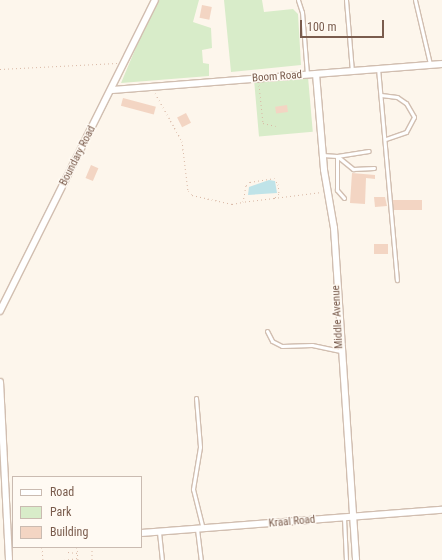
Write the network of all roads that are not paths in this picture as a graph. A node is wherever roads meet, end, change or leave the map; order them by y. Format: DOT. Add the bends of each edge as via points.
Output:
graph roads {
  1 [pos="155,0"];
  2 [pos="298,0"];
  3 [pos="346,0"];
  4 [pos="415,0"];
  5 [pos="430,64"];
  6 [pos="442,64"];
  7 [pos="378,68"];
  8 [pos="352,71"];
  9 [pos="307,74"];
  10 [pos="316,74"];
  11 [pos="112,90"];
  12 [pos="381,95"];
  13 [pos="386,139"];
  14 [pos="370,151"];
  15 [pos="322,155"];
  16 [pos="337,156"];
  17 [pos="374,168"];
  18 [pos="344,198"];
  19 [pos="397,280"];
  20 [pos="0,311"];
  21 [pos="267,331"];
  22 [pos="340,351"];
  23 [pos="0,382"];
  24 [pos="196,398"];
  25 [pos="442,510"];
  26 [pos="353,517"];
  27 [pos="344,518"];
  28 [pos="200,529"];
  29 [pos="159,532"];
  30 [pos="142,533"];
  31 [pos="11,541"];
  32 [pos="9,560"];
  33 [pos="162,560"];
  34 [pos="201,560"];
  35 [pos="346,560"];
  36 [pos="356,560"];
  1 -- 11 [label="street, Boundary Road"];
  2 -- 9 [label="lane" via="302,12"];
  3 -- 8 [label="lane"];
  4 -- 5 [label="lane"];
  5 -- 6 [label="street, Boom Road"];
  5 -- 7 [label="street, Boom Road"];
  7 -- 8 [label="street, Boom Road"];
  7 -- 12 [label="lane"];
  8 -- 10 [label="street, Boom Road"];
  9 -- 10 [label="street, Boom Road"];
  9 -- 11 [label="street, Boom Road"];
  10 -- 15 [label="street, Middle Avenue"];
  11 -- 20 [label="street, Boundary Road"];
  12 -- 13 [label="lane"];
  12 -- 13 [label="lane" via="397,97 406,103 414,117 406,132"];
  13 -- 19 [label="lane"];
  14 -- 16 [label="lane"];
  15 -- 16 [label="lane"];
  15 -- 22 [label="street, Middle Avenue" via="334,228"];
  16 -- 17 [label="lane" via="353,169"];
  16 -- 18 [label="lane" via="337,190"];
  21 -- 22 [label="lane" via="272,341 282,346 312,345"];
  22 -- 26 [label="street, Middle Avenue"];
  23 -- 31 [label="street"];
  24 -- 28 [label="lane" via="200,447 193,489"];
  25 -- 26 [label="street, Kraal Road"];
  26 -- 27 [label="street, Kraal Road"];
  26 -- 36 [label="street, Middle Avenue"];
  27 -- 28 [label="street, Kraal Road"];
  27 -- 35 [label="lane"];
  28 -- 29 [label="street, Kraal Road"];
  28 -- 34 [label="lane"];
  29 -- 30 [label="street, Kraal Road"];
  29 -- 33 [label="lane"];
  31 -- 32 [label="street"];
}
